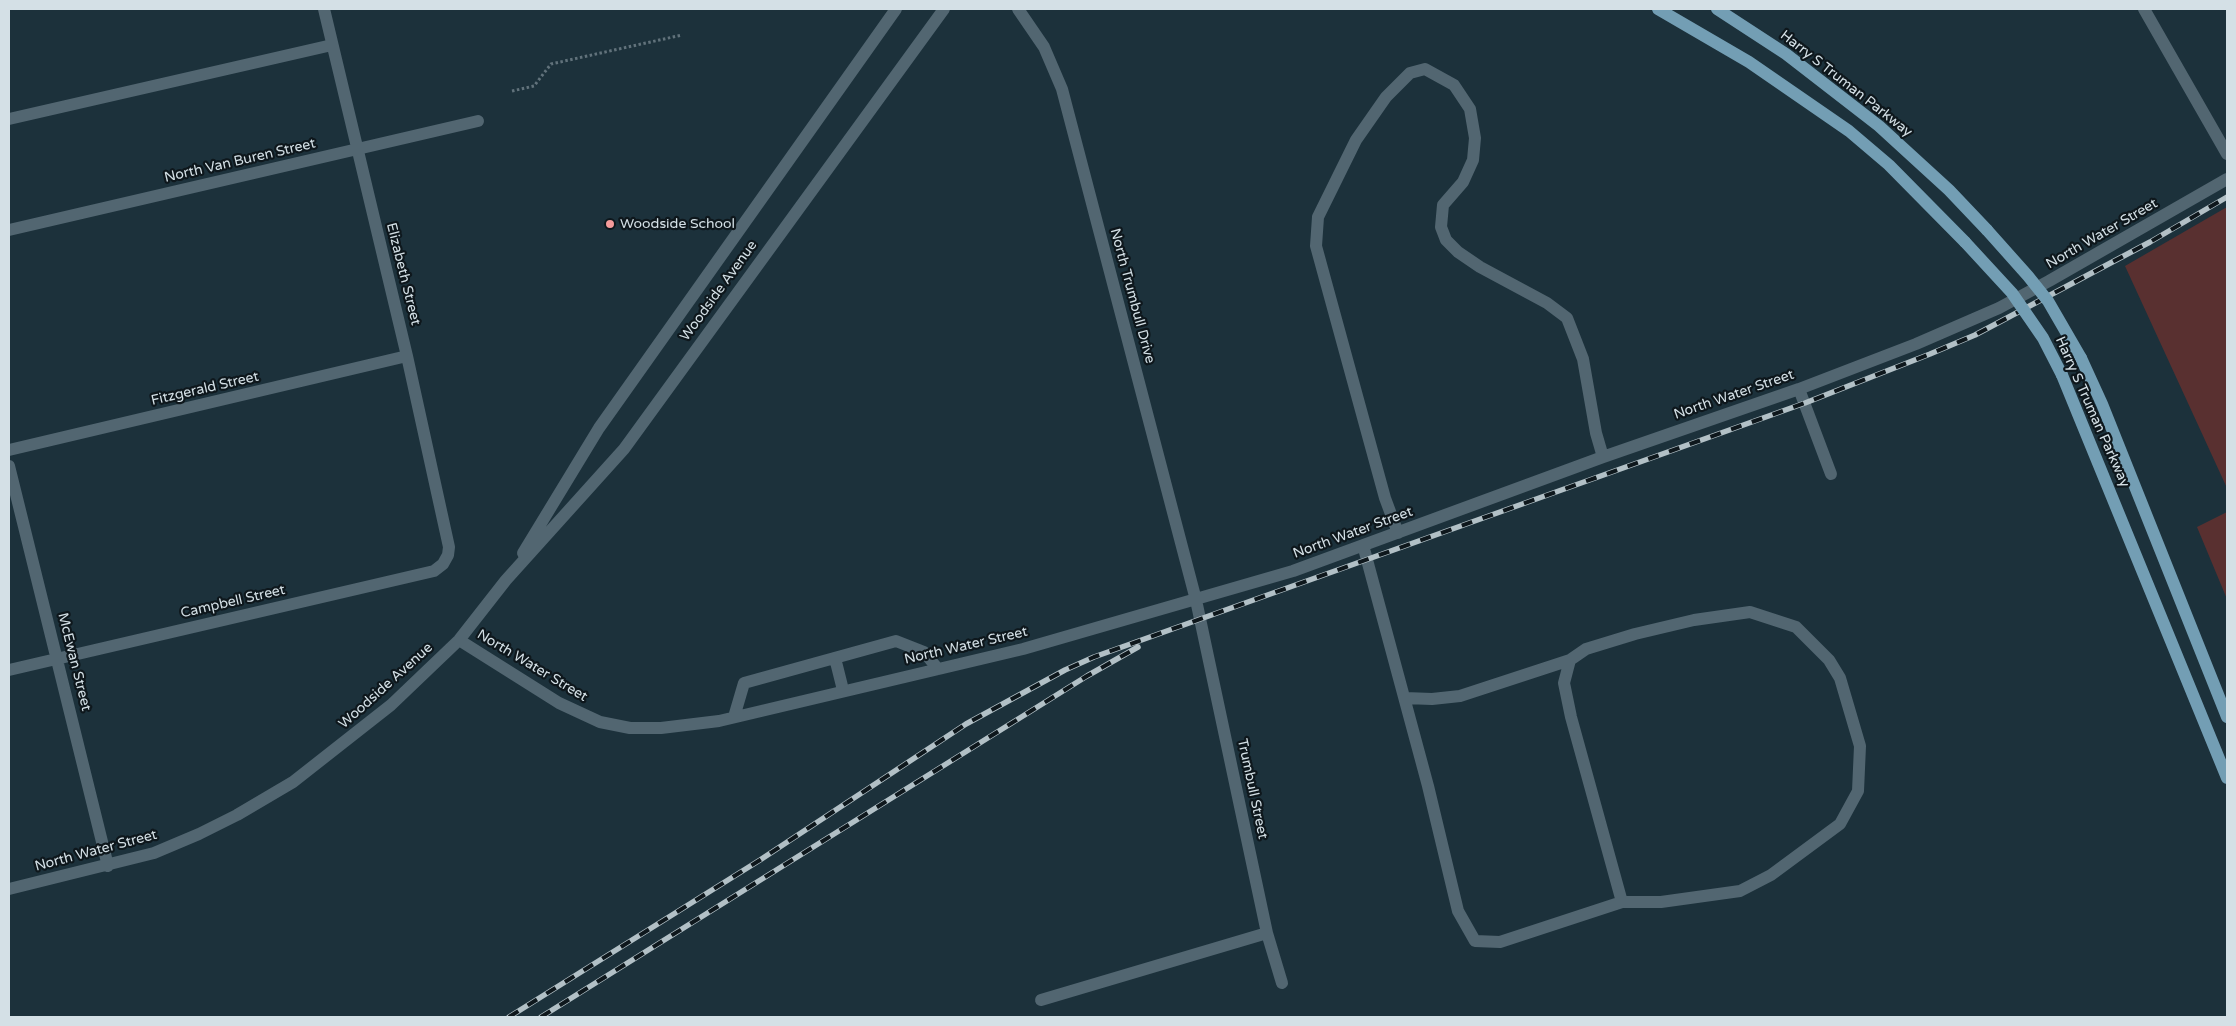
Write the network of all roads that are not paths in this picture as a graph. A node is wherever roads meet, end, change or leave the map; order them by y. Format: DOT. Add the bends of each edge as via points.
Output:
graph roads {
  1 [pos="324,9"];
  2 [pos="896,9"];
  3 [pos="944,9"];
  4 [pos="1018,9"];
  5 [pos="1658,9"];
  6 [pos="1717,9"];
  7 [pos="2144,9"];
  8 [pos="332,45"];
  9 [pos="9,119"];
  10 [pos="478,121"];
  11 [pos="357,150"];
  12 [pos="2227,154"];
  13 [pos="2227,179"];
  14 [pos="9,230"];
  15 [pos="407,356"];
  16 [pos="1799,389"];
  17 [pos="9,450"];
  18 [pos="1603,456"];
  19 [pos="9,466"];
  20 [pos="1831,474"];
  21 [pos="1398,532"];
  22 [pos="1364,545"];
  23 [pos="448,546"];
  24 [pos="506,580"];
  25 [pos="1196,600"];
  26 [pos="459,640"];
  27 [pos="58,658"];
  28 [pos="834,658"];
  29 [pos="1570,660"];
  30 [pos="938,669"];
  31 [pos="9,670"];
  32 [pos="843,690"];
  33 [pos="1405,698"];
  34 [pos="734,717"];
  35 [pos="2227,717"];
  36 [pos="2227,778"];
  37 [pos="269,796"];
  38 [pos="108,866"];
  39 [pos="9,889"];
  40 [pos="1622,902"];
  41 [pos="1267,933"];
  42 [pos="1282,983"];
  43 [pos="1042,1000"];
  1 -- 8 [label="street, Elizabeth Street"];
  2 -- 24 [label="street, Woodside Avenue" via="599,428"];
  3 -- 24 [label="street, Woodside Avenue" via="624,449"];
  4 -- 25 [label="street, North Trumbull Drive" via="1044,47 1062,89"];
  5 -- 36 [label="main road, Harry S Truman Parkway, bridge" via="1749,62 1849,131 1889,165 2012,293 2043,338 2062,375"];
  6 -- 35 [label="main road, Harry S Truman Parkway, bridge" via="1786,54 1879,126 1949,190 2048,301 2081,358 2102,404"];
  7 -- 12 [label="street"];
  8 -- 9 [label="street"];
  8 -- 11 [label="street, Elizabeth Street"];
  10 -- 11 [label="street, North Van Buren Street"];
  11 -- 14 [label="street, North Van Buren Street"];
  11 -- 15 [label="street, Elizabeth Street"];
  13 -- 16 [label="street, North Water Street" via="1999,308"];
  15 -- 17 [label="street, Fitzgerald Street"];
  15 -- 23 [label="street, Elizabeth Street"];
  16 -- 18 [label="street, North Water Street"];
  16 -- 20 [label="street"];
  18 -- 21 [label="street, North Water Street"];
  18 -- 21 [label="street" via="1583,359 1567,318 1547,303 1480,267 1446,240 1441,227 1443,205 1463,182 1473,160 1475,138 1470,109 1454,85 1425,69 1410,74 1386,97 1356,140 1318,217 1316,246 1384,498"];
  19 -- 27 [label="street, McEwan Street"];
  21 -- 22 [label="street, North Water Street"];
  22 -- 25 [label="street, North Water Street" via="1293,571"];
  22 -- 33 [label="street"];
  23 -- 27 [label="street, Campbell Street" via="448,556 434,571"];
  24 -- 26 [label="street, Woodside Avenue"];
  25 -- 30 [label="street, North Water Street" via="1023,649"];
  25 -- 41 [label="street, Trumbull Street"];
  26 -- 34 [label="street, North Water Street" via="559,703 600,722 630,728 661,728"];
  26 -- 37 [label="street, Woodside Avenue" via="391,705 328,757"];
  27 -- 31 [label="street, Campbell Street"];
  27 -- 38 [label="street, McEwan Street"];
  28 -- 30 [label="street" via="896,641 924,652"];
  28 -- 32 [label="street"];
  28 -- 34 [label="street" via="744,683"];
  29 -- 33 [label="street" via="1460,696"];
  29 -- 40 [label="street" via="1564,683 1571,717"];
  29 -- 40 [label="street" via="1586,649 1635,634 1694,620 1750,612 1796,627 1829,660 1840,678 1860,746 1858,791 1840,824 1771,874 1740,891 1661,902"];
  30 -- 32 [label="street, North Water Street"];
  32 -- 34 [label="street, North Water Street"];
  33 -- 40 [label="street" via="1458,911 1475,941 1500,942"];
  37 -- 38 [label="street, North Water Street" via="199,834 154,853"];
  38 -- 39 [label="street, North Water Street"];
  41 -- 42 [label="street, Trumbull Street"];
  41 -- 43 [label="street"];
}
